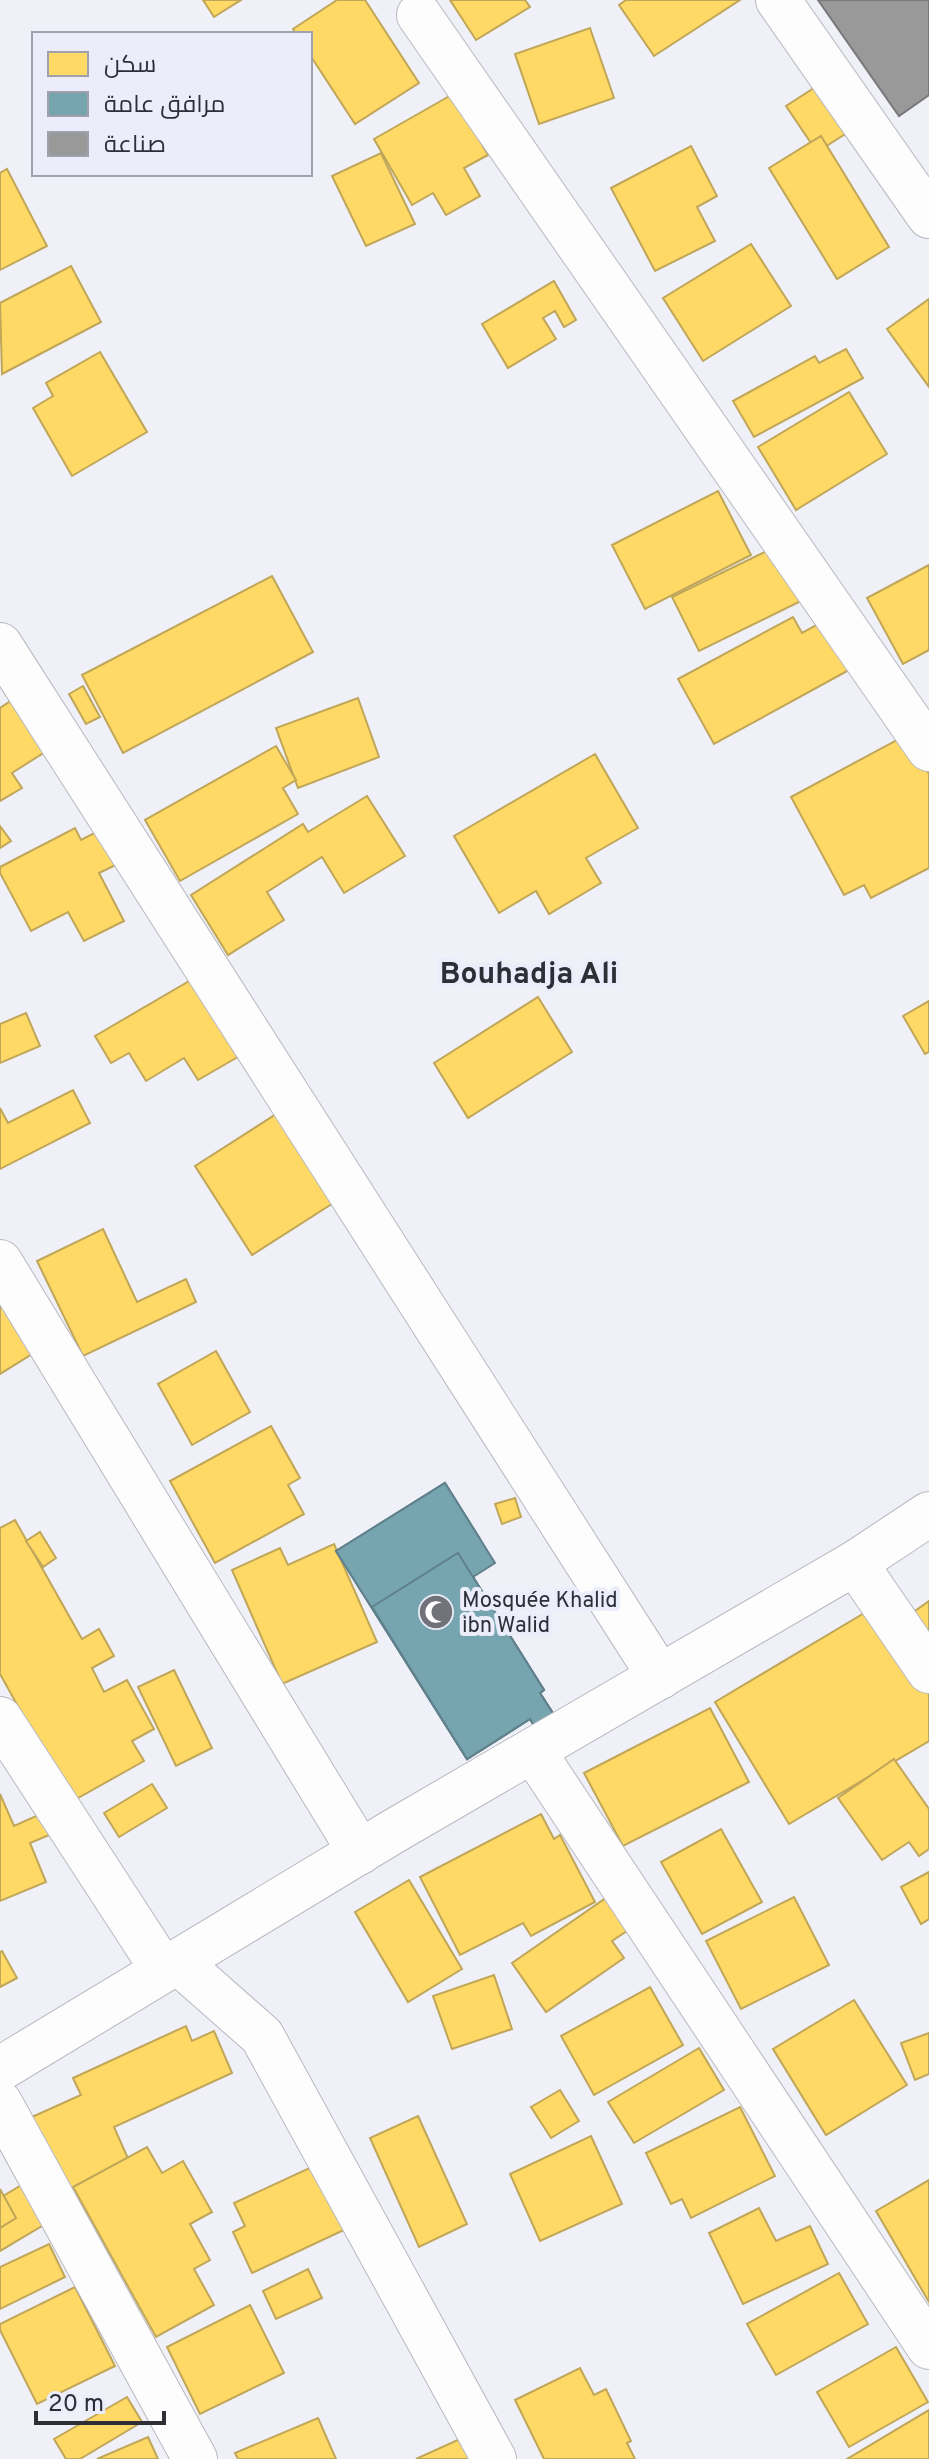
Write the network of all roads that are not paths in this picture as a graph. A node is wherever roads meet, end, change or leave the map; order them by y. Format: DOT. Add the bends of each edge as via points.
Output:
graph roads {
  1 [pos="778,0"];
  2 [pos="419,15"];
  3 [pos="929,216"];
  4 [pos="0,645"];
  5 [pos="929,749"];
  6 [pos="0,1262"];
  7 [pos="929,1514"];
  8 [pos="855,1563"];
  9 [pos="929,1671"];
  10 [pos="660,1677"];
  11 [pos="0,1719"];
  12 [pos="533,1751"];
  13 [pos="360,1852"];
  14 [pos="170,1966"];
  15 [pos="0,2069"];
  16 [pos="0,2103"];
  17 [pos="929,2347"];
  18 [pos="195,2459"];
  19 [pos="494,2459"];
  1 -- 3 [label="street"];
  2 -- 5 [label="street"];
  4 -- 10 [label="street"];
  6 -- 13 [label="street"];
  7 -- 8 [label="street"];
  8 -- 9 [label="street"];
  8 -- 10 [label="street"];
  10 -- 12 [label="street"];
  11 -- 14 [label="street"];
  12 -- 13 [label="street"];
  12 -- 17 [label="street"];
  13 -- 14 [label="street"];
  14 -- 15 [label="street"];
  14 -- 19 [label="street" via="262,2036"];
  16 -- 18 [label="street"];
}
